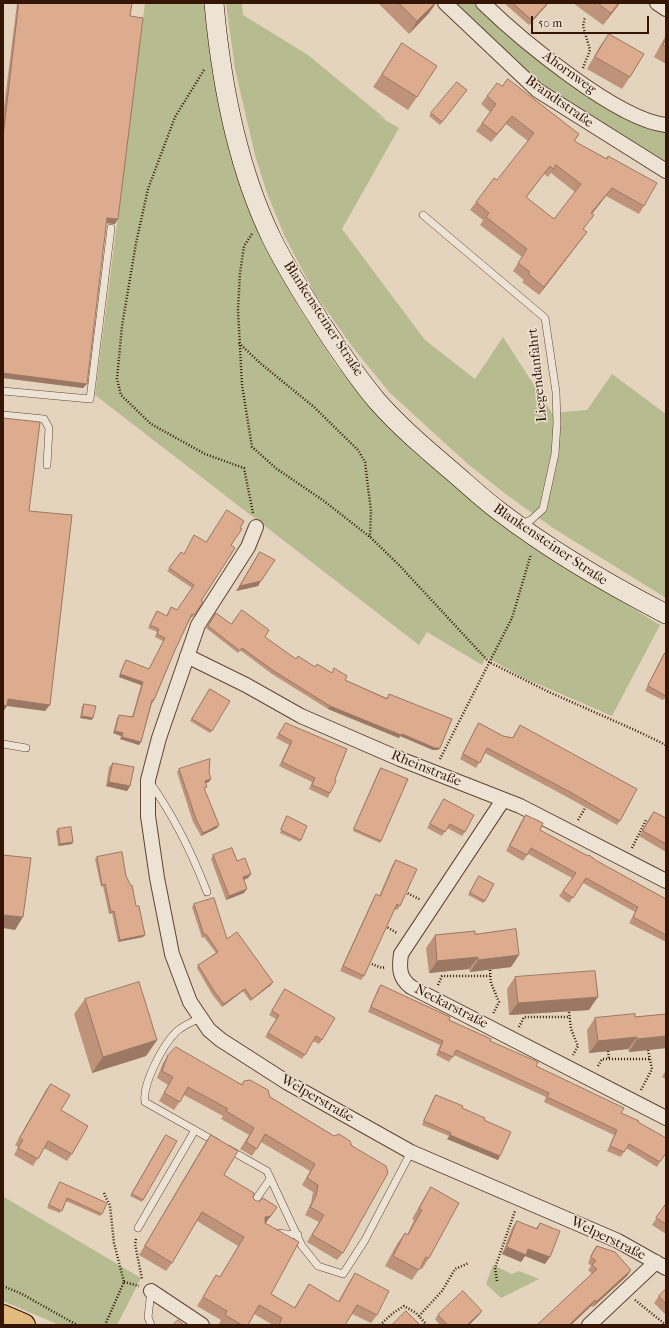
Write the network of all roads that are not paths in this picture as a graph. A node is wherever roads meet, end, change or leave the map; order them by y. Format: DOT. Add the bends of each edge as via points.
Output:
graph roads {
  1 [pos="214,3"];
  2 [pos="445,3"];
  3 [pos="483,3"];
  4 [pos="657,3"];
  5 [pos="666,9"];
  6 [pos="666,125"];
  7 [pos="666,171"];
  8 [pos="423,215"];
  9 [pos="111,228"];
  10 [pos="3,390"];
  11 [pos="3,415"];
  12 [pos="47,465"];
  13 [pos="518,525"];
  14 [pos="256,527"];
  15 [pos="666,614"];
  16 [pos="187,656"];
  17 [pos="3,744"];
  18 [pos="26,748"];
  19 [pos="148,780"];
  20 [pos="503,800"];
  21 [pos="666,881"];
  22 [pos="207,892"];
  23 [pos="200,1018"];
  24 [pos="666,1118"];
  25 [pos="196,1130"];
  26 [pos="411,1152"];
  27 [pos="270,1179"];
  28 [pos="252,1205"];
  29 [pos="138,1228"];
  30 [pos="265,1230"];
  31 [pos="298,1235"];
  32 [pos="661,1265"];
  33 [pos="147,1287"];
  34 [pos="3,1316"];
  35 [pos="24,1325"];
  36 [pos="151,1325"];
  37 [pos="202,1325"];
  38 [pos="589,1325"];
  1 -- 13 [label="main road, Blankensteiner Straße" via="218,48 240,149 272,239 306,298 343,356 377,401 417,442"];
  2 -- 7 [label="street, Brandtstraße" via="537,90"];
  3 -- 6 [label="street, Ahornweg" via="515,32 577,79 624,110 654,123"];
  4 -- 5 [label="street"];
  8 -- 13 [label="lane, Liegendanfahrt" via="545,318 556,392 555,454 543,509 530,520"];
  9 -- 10 [label="lane" via="90,399"];
  11 -- 12 [label="lane" via="44,419 49,428"];
  13 -- 15 [label="main road, Blankensteiner Straße" via="610,585"];
  14 -- 16 [label="street" via="248,547 198,625"];
  16 -- 19 [label="street" via="159,738"];
  16 -- 20 [label="street, Rheinstraße" via="301,716"];
  17 -- 18 [label="lane"];
  19 -- 22 [label="lane" via="187,842"];
  19 -- 23 [label="street, Welperstraße" via="148,816 172,954 182,984"];
  20 -- 21 [label="street, Rheinstraße"];
  20 -- 24 [label="street, Neckarstraße" via="401,954 403,981"];
  23 -- 25 [label="lane" via="172,1037 152,1072 144,1095 144,1102"];
  23 -- 26 [label="street, Welperstraße" via="221,1040 288,1083"];
  25 -- 27 [label="lane" via="267,1172"];
  25 -- 29 [label="lane"];
  26 -- 31 [label="lane" via="365,1240 343,1274 318,1266 302,1246"];
  26 -- 32 [label="street, Welperstraße" via="618,1240"];
  27 -- 28 [label="lane"];
  27 -- 31 [label="lane"];
  30 -- 31 [label="lane"];
  32 -- 38 [label="street" via="625,1291"];
  33 -- 36 [label="lane" via="148,1317"];
  33 -- 37 [label="street"];
  34 -- 35 [label="main road"];
}
